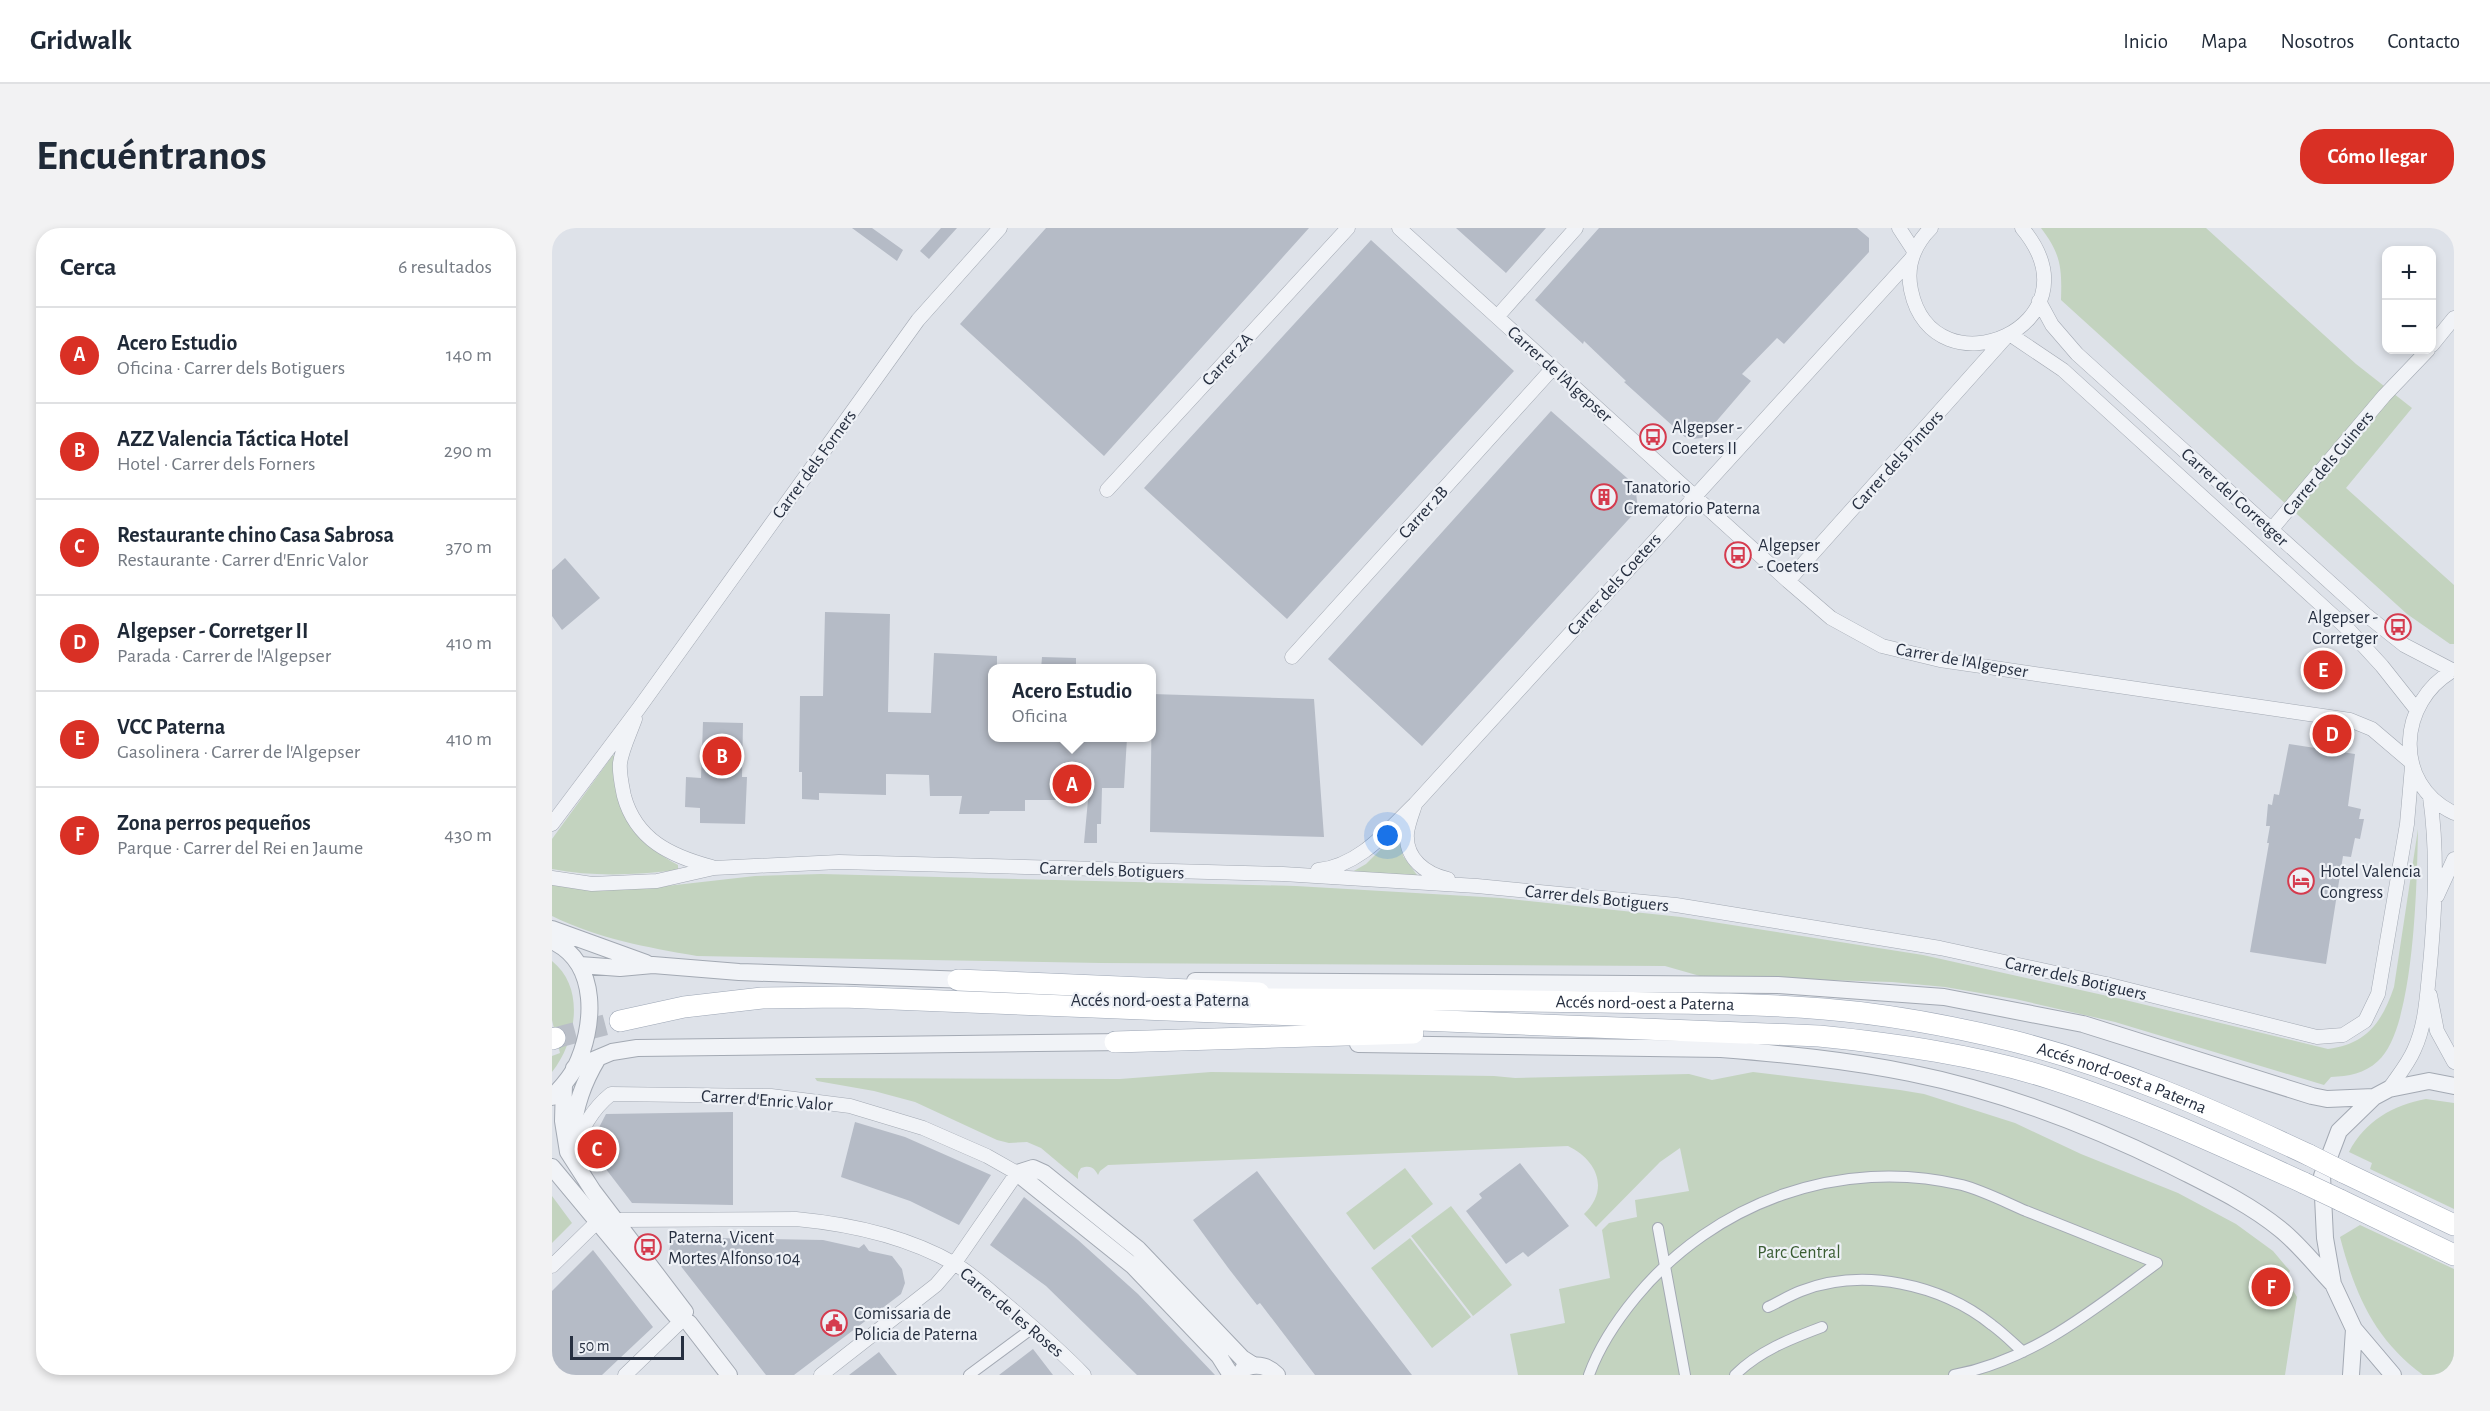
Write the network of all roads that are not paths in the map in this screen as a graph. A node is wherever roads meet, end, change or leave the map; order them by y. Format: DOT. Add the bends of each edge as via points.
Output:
graph roads {
  1 [pos="1000,228"];
  2 [pos="1348,228"];
  3 [pos="1399,228"];
  4 [pos="1576,228"];
  5 [pos="1899,228"];
  6 [pos="1931,228"];
  7 [pos="2022,228"];
  8 [pos="2035,235"];
  9 [pos="1913,255"];
  10 [pos="2039,301"];
  11 [pos="1497,317"];
  12 [pos="2454,318"];
  13 [pos="2009,336"];
  14 [pos="2436,340"];
  15 [pos="2424,354"];
  16 [pos="1553,368"];
  17 [pos="1107,490"];
  18 [pos="1694,496"];
  19 [pos="2271,530"];
  20 [pos="1788,581"];
  21 [pos="1292,657"];
  22 [pos="2453,670"];
  23 [pos="639,708"];
  24 [pos="2416,709"];
  25 [pos="2412,764"];
  26 [pos="2430,797"];
  27 [pos="1415,804"];
  28 [pos="2454,813"];
  29 [pos="552,824"];
  30 [pos="2454,859"];
  31 [pos="714,868"];
  32 [pos="1283,874"];
  33 [pos="552,878"];
  34 [pos="1477,886"];
  35 [pos="2435,901"];
  36 [pos="552,929"];
  37 [pos="552,941"];
  38 [pos="580,965"];
  39 [pos="653,965"];
  40 [pos="2428,987"];
  41 [pos="958,990"];
  42 [pos="620,1021"];
  43 [pos="1698,1030"];
  44 [pos="1115,1042"];
  45 [pos="598,1058"];
  46 [pos="2454,1062"];
  47 [pos="574,1068"];
  48 [pos="564,1084"];
  49 [pos="2454,1086"];
  50 [pos="2389,1089"];
  51 [pos="552,1097"];
  52 [pos="2374,1097"];
  53 [pos="573,1157"];
  54 [pos="552,1167"];
  55 [pos="1017,1173"];
  56 [pos="616,1220"];
  57 [pos="598,1221"];
  58 [pos="2454,1225"];
  59 [pos="1658,1228"];
  60 [pos="2454,1255"];
  61 [pos="954,1264"];
  62 [pos="1665,1265"];
  63 [pos="552,1266"];
  64 [pos="2333,1284"];
  65 [pos="1768,1307"];
  66 [pos="683,1319"];
  67 [pos="1034,1327"];
  68 [pos="1822,1327"];
  69 [pos="2354,1329"];
  70 [pos="2023,1352"];
  71 [pos="1253,1365"];
  72 [pos="625,1375"];
  73 [pos="729,1375"];
  74 [pos="821,1375"];
  75 [pos="969,1375"];
  76 [pos="1084,1375"];
  77 [pos="1233,1375"];
  78 [pos="1277,1375"];
  79 [pos="1589,1375"];
  80 [pos="1685,1375"];
  81 [pos="1735,1375"];
  82 [pos="1954,1375"];
  83 [pos="2351,1375"];
  84 [pos="2393,1375"];
  1 -- 23 [label="street, Carrer dels Forners" via="918,320"];
  2 -- 17 [label="street, Carrer 2A"];
  3 -- 11 [label="street, Carrer de l'Algepser"];
  4 -- 11 [label="street"];
  5 -- 9 [label="street"];
  6 -- 9 [label="street, Carrer dels Coeters"];
  7 -- 8 [label="street"];
  8 -- 10 [label="street" via="2044,281"];
  9 -- 13 [label="street" via="1909,280 1914,302 1925,321 1942,335 1963,343 1985,344"];
  9 -- 18 [label="street, Carrer dels Coeters"];
  10 -- 13 [label="street, Carrer dels Pintors" via="2023,326"];
  10 -- 19 [label="street, Carrer del Corretger" via="2052,325 2077,354"];
  11 -- 16 [label="street, Carrer de l'Algepser"];
  12 -- 14 [label="street"];
  13 -- 20 [label="street, Carrer dels Pintors"];
  13 -- 24 [label="street, Carrer del Corretger" via="2063,369 2343,624"];
  15 -- 19 [label="street, Carrer dels Cuiners"];
  16 -- 18 [label="street, Carrer de l'Algepser"];
  16 -- 21 [label="street, Carrer 2B"];
  18 -- 20 [label="street, Carrer de l'Algepser"];
  18 -- 27 [label="street, Carrer dels Coeters"];
  19 -- 22 [label="street, Carrer del Corretger" via="2403,645"];
  20 -- 25 [label="street, Carrer de l'Algepser" via="1831,618 1882,646 1940,660 2350,720 2372,729"];
  22 -- 24 [label="street" via="2431,686"];
  23 -- 29 [label="street, Carrer dels Forners"];
  23 -- 31 [label="street, Carrer dels Forners" via="620,764 628,809 638,828 653,842"];
  24 -- 25 [label="street, Carrer dels Botiguers" via="2409,740"];
  25 -- 26 [label="street"];
  25 -- 34 [label="street, Carrer dels Botiguers" via="2408,815 2379,994 2365,1021 2343,1035 2317,1037 2106,984 1842,930 1676,905"];
  26 -- 28 [label="street"];
  26 -- 35 [label="street" via="2435,833"];
  27 -- 32 [label="street, Carrer dels Coeters" via="1349,862 1331,869"];
  27 -- 34 [label="street, Carrer dels Coeters" via="1407,834 1413,858 1435,876"];
  30 -- 35 [label="street"];
  31 -- 32 [label="street, Carrer dels Botiguers" via="839,862"];
  31 -- 33 [label="street, Carrer dels Botiguers" via="657,881 592,884"];
  32 -- 34 [label="street, Carrer dels Botiguers"];
  35 -- 40 [label="street"];
  36 -- 39 [label="street"];
  37 -- 38 [label="street"];
  38 -- 39 [label="street"];
  38 -- 47 [label="street" via="588,987 589,1012 582,1050"];
  39 -- 41 [label="street"];
  40 -- 46 [label="street" via="2437,1031"];
  40 -- 50 [label="street" via="2414,1051"];
  41 -- 42 [label="main road, Accés nord-oest a Paterna" via="762,998 684,1007"];
  41 -- 43 [label="main road, Accés nord-oest a Paterna"];
  41 -- 52 [label="street" via="1382,981 1778,985 1944,996 2083,1024 2312,1096"];
  41 -- 58 [label="main road, Accés nord-oest a Paterna, bridge" via="1760,1005 1891,1017 2013,1041 2179,1096"];
  43 -- 44 [label="main road" via="1384,1033"];
  43 -- 60 [label="main road, Accés nord-oest a Paterna, bridge" via="1865,1041 1994,1064 2050,1079 2184,1128"];
  44 -- 45 [label="street" via="637,1048"];
  44 -- 64 [label="street" via="1721,1049 1778,1053 1911,1073 2057,1116 2142,1151 2262,1215 2282,1230"];
  45 -- 47 [label="street"];
  45 -- 53 [label="street" via="578,1100"];
  47 -- 48 [label="street"];
  48 -- 51 [label="street"];
  48 -- 53 [label="street" via="565,1142"];
  49 -- 50 [label="street" via="2429,1082"];
  50 -- 52 [label="street"];
  52 -- 64 [label="street" via="2339,1131 2322,1176 2325,1238"];
  53 -- 55 [label="street, Carrer d'Enric Valor" via="583,1127 597,1105 611,1094 771,1096 850,1106 913,1125"];
  53 -- 56 [label="street"];
  54 -- 57 [label="street"];
  55 -- 61 [label="street"];
  55 -- 71 [label="street, Carrer d'Enric Valor" via="1033,1168 1044,1173 1129,1242"];
  55 -- 77 [label="street, Carrer d'Enric Valor" via="1133,1266"];
  56 -- 61 [label="street, Carrer de les Roses" via="819,1221 882,1234"];
  56 -- 66 [label="street"];
  57 -- 63 [label="street"];
  57 -- 66 [label="street"];
  59 -- 62 [label="street"];
  61 -- 67 [label="street, Carrer de les Roses"];
  61 -- 74 [label="street" via="936,1285"];
  62 -- 70 [label="street" via="1695,1239 1741,1211 1784,1193 1828,1182 1873,1177 1919,1178 1964,1186 2157,1263 2069,1327"];
  62 -- 79 [label="street" via="1619,1317"];
  62 -- 80 [label="street"];
  64 -- 69 [label="street"];
  65 -- 70 [label="street" via="1801,1291 1845,1280 1904,1284 1975,1313"];
  66 -- 72 [label="street"];
  66 -- 73 [label="street"];
  67 -- 75 [label="street"];
  67 -- 76 [label="street, Carrer de les Roses"];
  68 -- 81 [label="street" via="1782,1342"];
  69 -- 83 [label="street"];
  69 -- 84 [label="street"];
  70 -- 82 [label="street"];
  71 -- 77 [label="street"];
  71 -- 78 [label="street, Carrer d'Enric Valor" via="1269,1368"];
}
